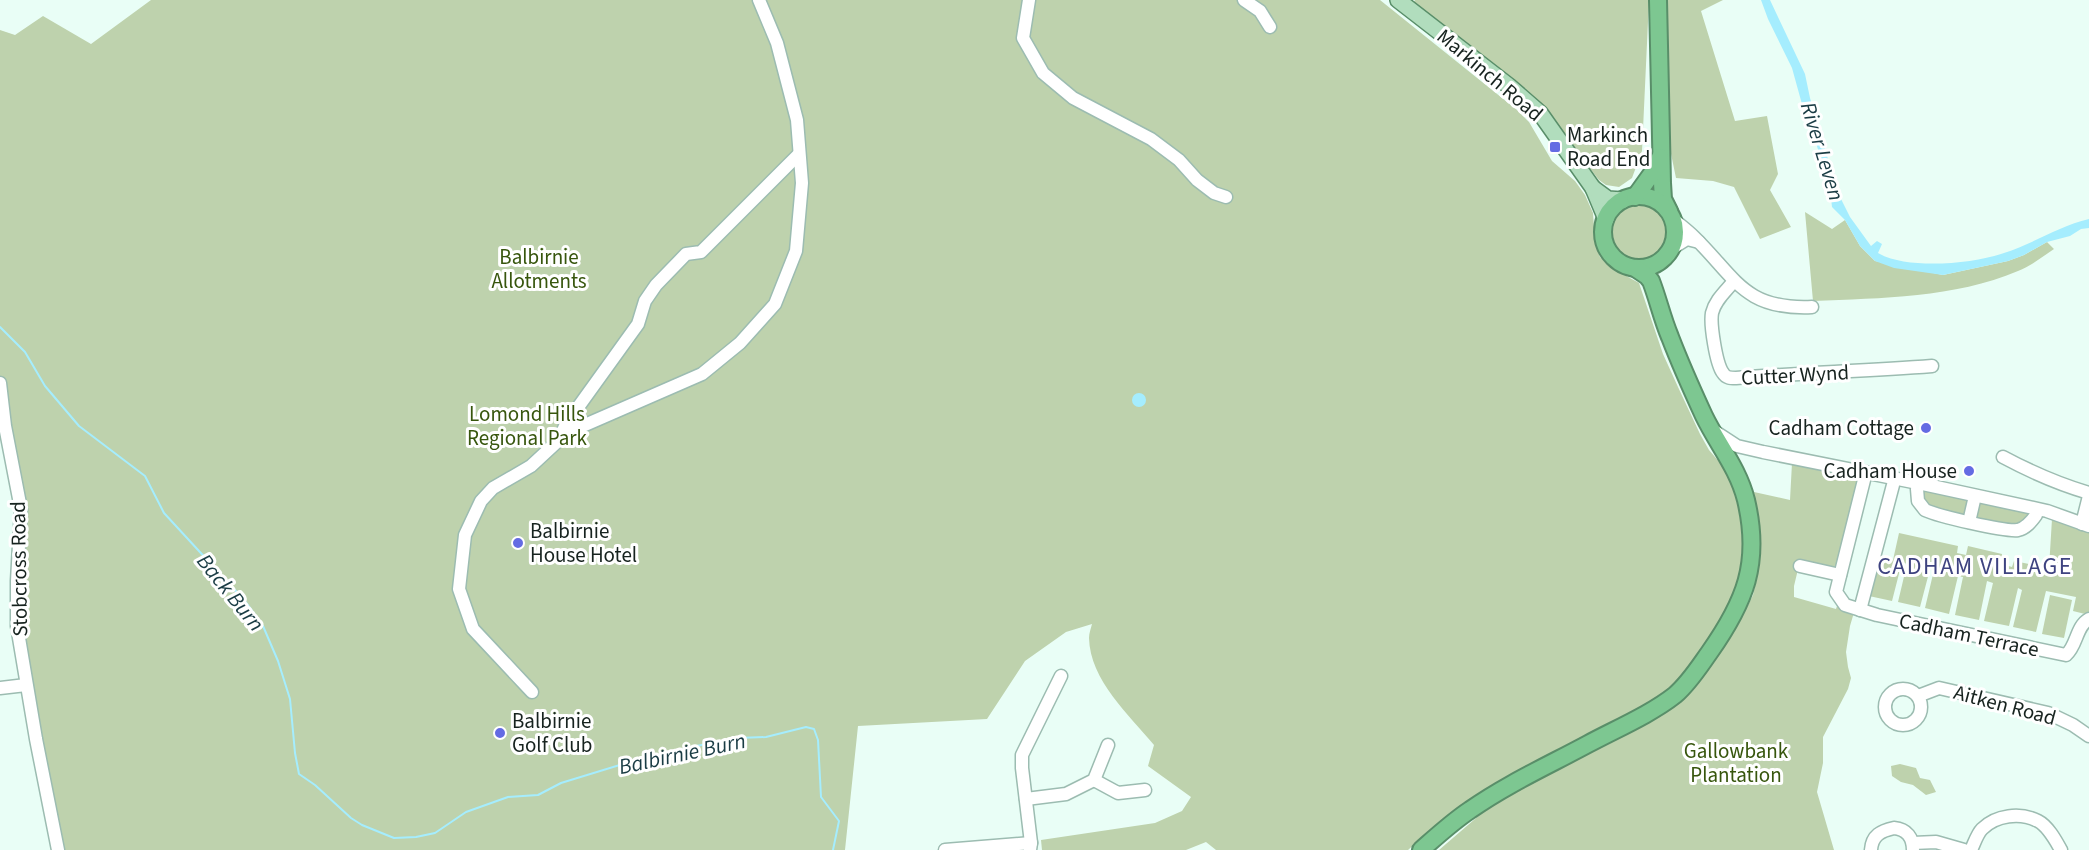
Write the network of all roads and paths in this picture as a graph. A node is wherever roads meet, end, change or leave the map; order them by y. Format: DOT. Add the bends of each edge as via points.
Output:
graph roads {
  1 [pos="759,0"];
  2 [pos="1029,0"];
  3 [pos="1244,0"];
  4 [pos="1398,0"];
  5 [pos="1658,0"];
  6 [pos="1270,27"];
  7 [pos="1662,152"];
  8 [pos="798,155"];
  9 [pos="1593,188"];
  10 [pos="1226,197"];
  11 [pos="1629,199"];
  12 [pos="1671,217"];
  13 [pos="1606,219"];
  14 [pos="1700,243"];
  15 [pos="1668,253"];
  16 [pos="1635,268"];
  17 [pos="1734,281"];
  18 [pos="1812,307"];
  19 [pos="1663,316"];
  20 [pos="1932,366"];
  21 [pos="0,383"];
  22 [pos="1712,430"];
  23 [pos="559,440"];
  24 [pos="1763,452"];
  25 [pos="2003,458"];
  26 [pos="1731,461"];
  27 [pos="1866,472"];
  28 [pos="1893,485"];
  29 [pos="1917,489"];
  30 [pos="2089,494"];
  31 [pos="1974,496"];
  32 [pos="2036,515"];
  33 [pos="1969,522"];
  34 [pos="2086,525"];
  35 [pos="1800,566"];
  36 [pos="1840,575"];
  37 [pos="1860,610"];
  38 [pos="2089,619"];
  39 [pos="1061,676"];
  40 [pos="26,685"];
  41 [pos="0,688"];
  42 [pos="532,692"];
  43 [pos="1918,696"];
  44 [pos="2089,736"];
  45 [pos="1108,745"];
  46 [pos="1094,780"];
  47 [pos="1145,790"];
  48 [pos="1026,799"];
  49 [pos="1030,846"];
  50 [pos="1913,846"];
  51 [pos="58,850"];
  52 [pos="945,850"];
  53 [pos="1421,850"];
  54 [pos="1871,850"];
  55 [pos="1964,850"];
  56 [pos="1971,850"];
  57 [pos="2061,850"];
  1 -- 8 [label="street" via="777,43 797,120"];
  2 -- 10 [label="street" via="1023,38 1043,73 1073,98 1151,139 1197,180"];
  3 -- 6 [label="street" via="1260,10"];
  4 -- 9 [label="main road, Markinch Road" via="1539,113"];
  5 -- 7 [label="highway"];
  7 -- 11 [label="highway" via="1658,165"];
  7 -- 12 [label="highway" via="1663,199"];
  8 -- 23 [label="street" via="701,252 686,254 656,285 645,301 638,324 566,424"];
  8 -- 23 [label="street" via="802,183 796,251 776,304 740,343 702,374"];
  9 -- 11 [label="main road, Markinch Road" via="1608,199"];
  9 -- 13 [label="main road, Markinch Road"];
  11 -- 12 [label="highway" via="1655,200"];
  11 -- 13 [label="highway" via="1616,205"];
  12 -- 14 [label="street"];
  12 -- 15 [label="highway" via="1675,232"];
  13 -- 16 [label="highway" via="1604,240 1608,250 1624,265"];
  14 -- 15 [label="street" via="1687,239"];
  14 -- 17 [label="street"];
  15 -- 16 [label="highway" via="1652,266"];
  15 -- 19 [label="highway" via="1661,277"];
  16 -- 19 [label="highway" via="1651,281"];
  17 -- 18 [label="street" via="1773,305"];
  17 -- 20 [label="street, Cutter Wynd" via="1717,303 1712,318 1721,370 1727,377"];
  19 -- 22 [label="highway"];
  21 -- 40 [label="street, Stobcross Road" via="4,426 21,509 16,604"];
  22 -- 24 [label="street" via="1737,446"];
  22 -- 26 [label="highway"];
  23 -- 42 [label="street" via="531,466 493,488 481,501 465,535 462,554 459,590 473,629"];
  24 -- 26 [label="street"];
  24 -- 27 [label="street"];
  25 -- 30 [label="street"];
  26 -- 53 [label="highway" via="1749,518 1750,568 1737,611 1689,681 1660,705 1469,810"];
  27 -- 31 [label="street"];
  27 -- 36 [label="street"];
  28 -- 37 [label="street"];
  29 -- 33 [label="street" via="1918,501 1925,510"];
  30 -- 34 [label="street"];
  31 -- 33 [label="street"];
  31 -- 34 [label="street"];
  32 -- 33 [label="street" via="2016,530"];
  35 -- 36 [label="street"];
  36 -- 37 [label="street, Cadham Terrace" via="1836,592 1845,605"];
  37 -- 38 [label="street, Cadham Terrace" via="2066,655 2083,622"];
  39 -- 48 [label="street" via="1023,755"];
  40 -- 41 [label="street"];
  40 -- 51 [label="street, Stobcross Road"];
  43 -- 44 [label="street, Aitken Road" via="1939,688 2048,713"];
  45 -- 46 [label="street"];
  46 -- 47 [label="street" via="1118,793"];
  46 -- 48 [label="street" via="1066,794"];
  48 -- 49 [label="street"];
  49 -- 52 [label="street"];
  50 -- 54 [label="street" via="1908,833 1894,828 1875,837"];
  50 -- 55 [label="street" via="1936,842"];
  56 -- 57 [label="street" via="1981,830 2014,815 2039,821"];
}
